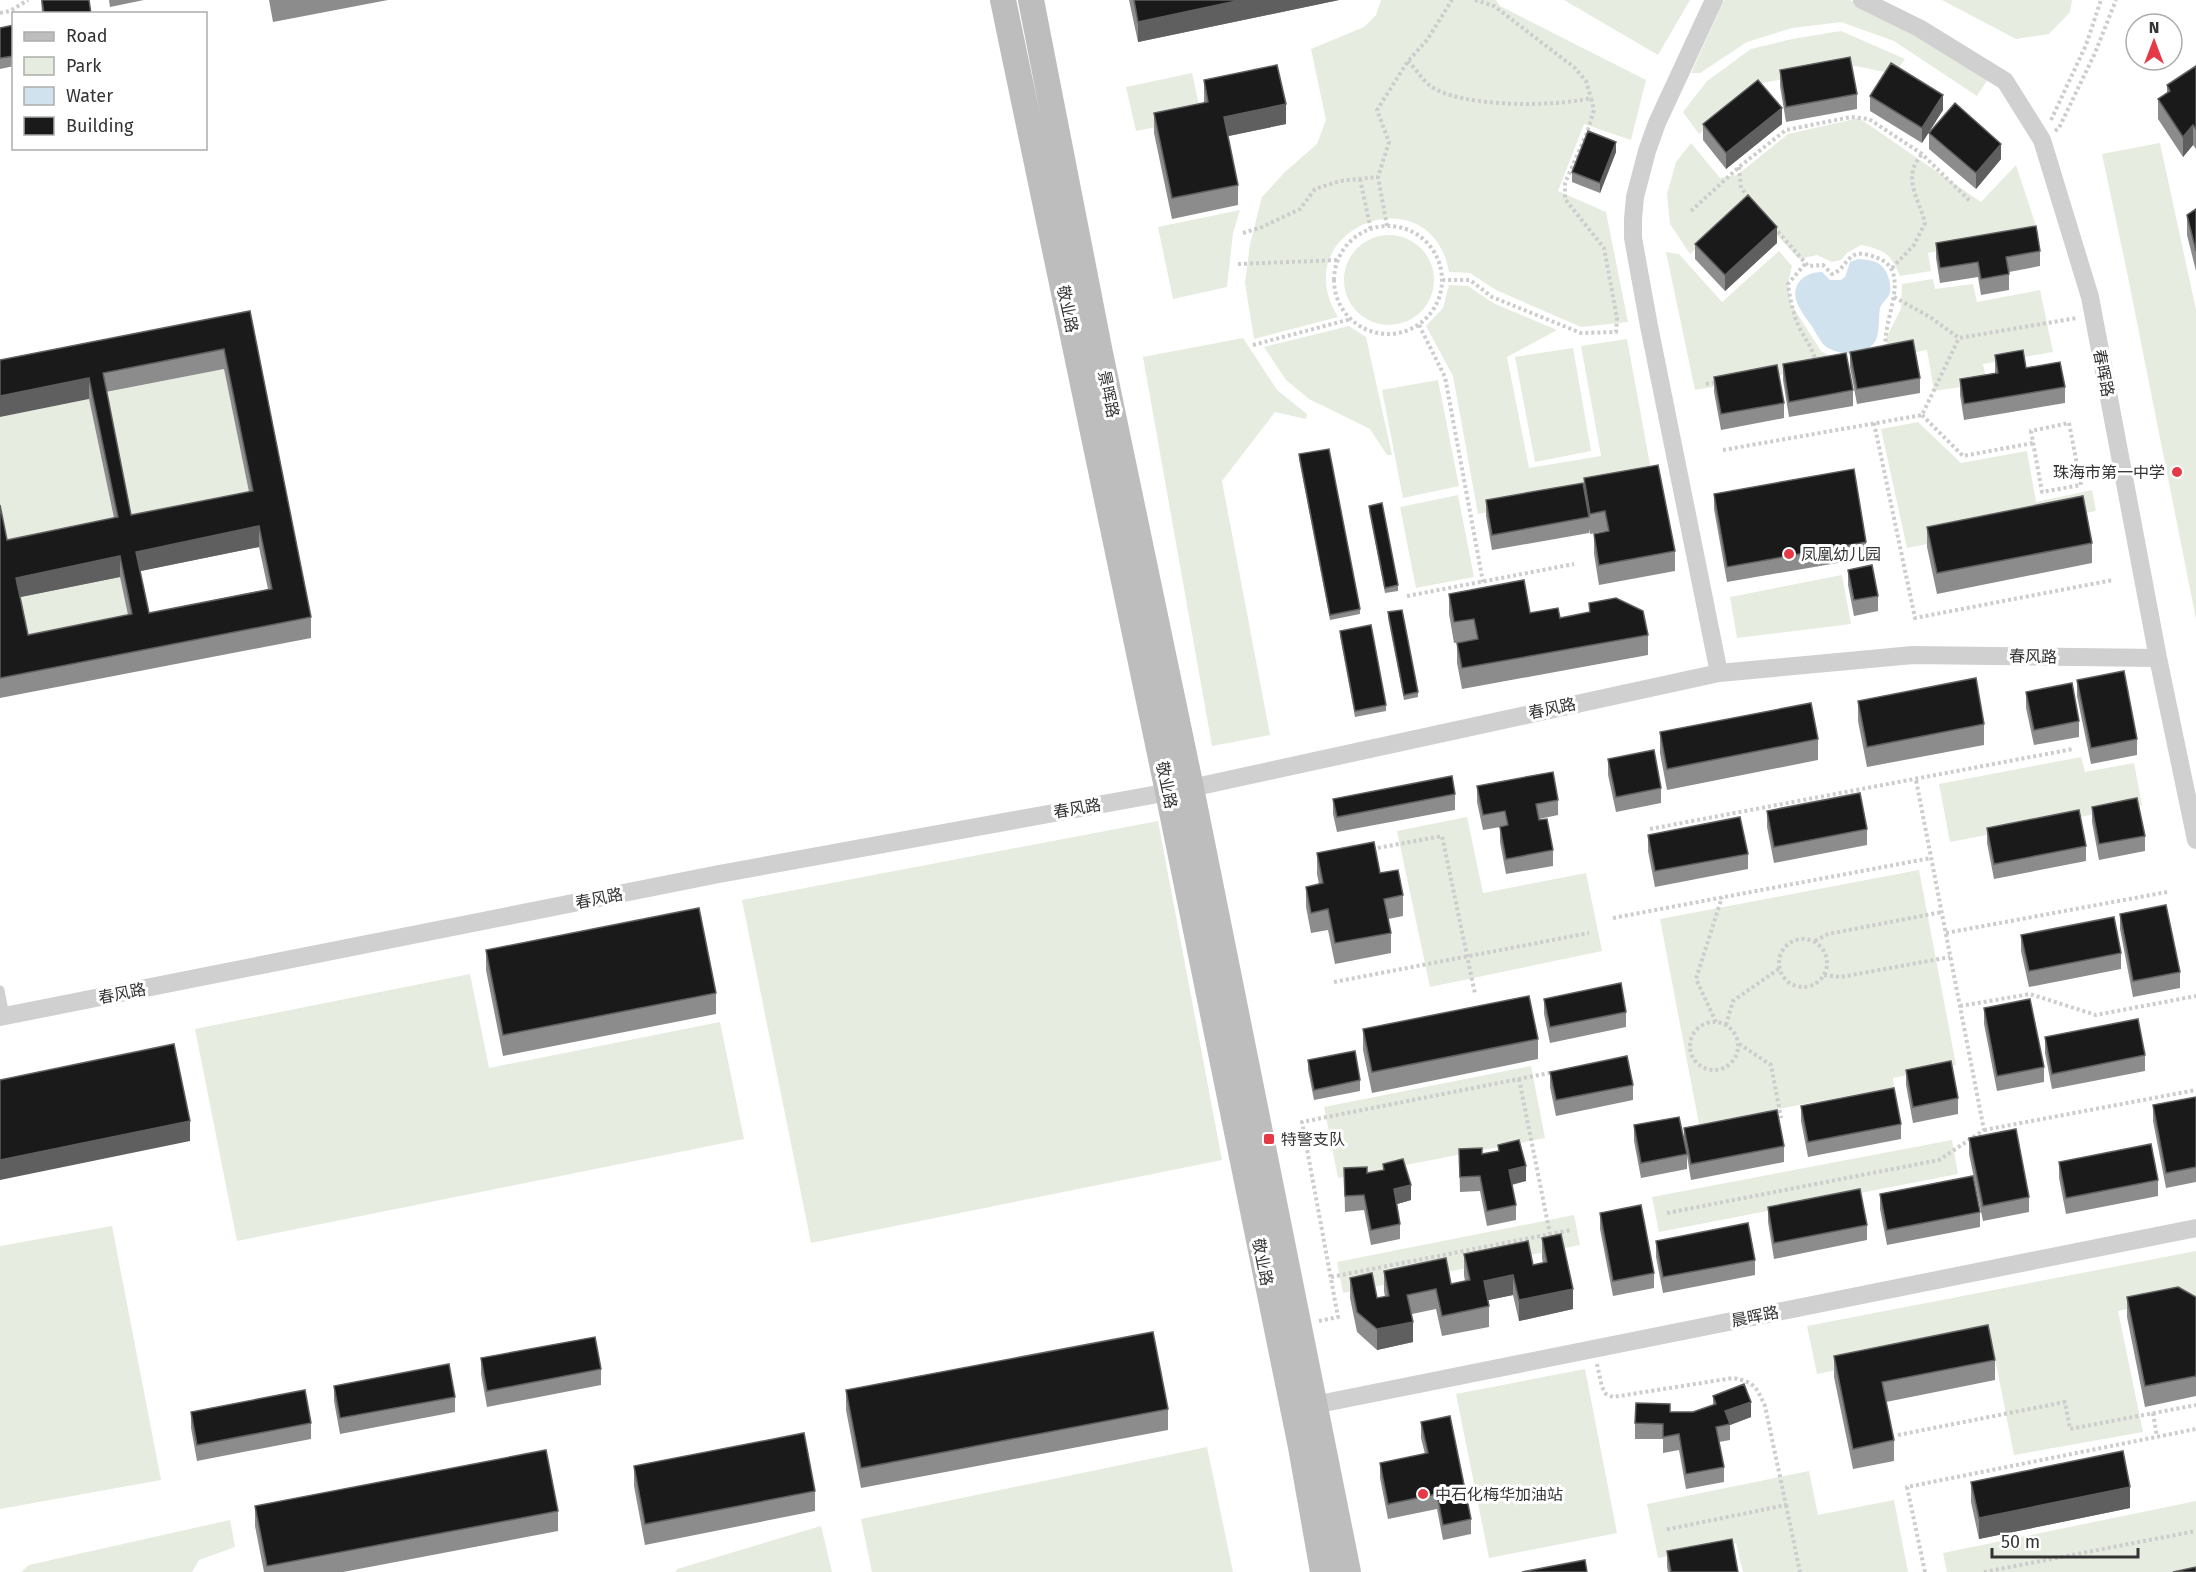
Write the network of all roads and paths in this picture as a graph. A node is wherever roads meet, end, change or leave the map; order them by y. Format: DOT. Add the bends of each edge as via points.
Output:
graph roads {
  1 [pos="28,0"];
  2 [pos="1003,0"];
  3 [pos="1031,0"];
  4 [pos="1452,0"];
  5 [pos="1474,0"];
  6 [pos="1713,0"];
  7 [pos="1862,0"];
  8 [pos="2101,0"];
  9 [pos="2116,0"];
  10 [pos="0,12"];
  11 [pos="1408,61"];
  12 [pos="1591,98"];
  13 [pos="2042,140"];
  14 [pos="1922,154"];
  15 [pos="1739,167"];
  16 [pos="1378,177"];
  17 [pos="1360,179"];
  18 [pos="1971,201"];
  19 [pos="1755,205"];
  20 [pos="1691,211"];
  21 [pos="1770,221"];
  22 [pos="1388,226"];
  23 [pos="1371,230"];
  24 [pos="1244,232"];
  25 [pos="1339,260"];
  26 [pos="1238,264"];
  27 [pos="1805,264"];
  28 [pos="1892,268"];
  29 [pos="1443,280"];
  30 [pos="1893,297"];
  31 [pos="2093,316"];
  32 [pos="1351,319"];
  33 [pos="1419,325"];
  34 [pos="1959,338"];
  35 [pos="1252,345"];
  36 [pos="1886,351"];
  37 [pos="1806,366"];
  38 [pos="1728,380"];
  39 [pos="1706,384"];
  40 [pos="1922,415"];
  41 [pos="1874,423"];
  42 [pos="2033,442"];
  43 [pos="1723,450"];
  44 [pos="1574,564"];
  45 [pos="2113,580"];
  46 [pos="1483,582"];
  47 [pos="1407,596"];
  48 [pos="2158,658"];
  49 [pos="1719,673"];
  50 [pos="2073,749"];
  51 [pos="1916,780"];
  52 [pos="1180,790"];
  53 [pos="1650,829"];
  54 [pos="2196,840"];
  55 [pos="1364,850"];
  56 [pos="1931,858"];
  57 [pos="2167,892"];
  58 [pos="1722,897"];
  59 [pos="1942,912"];
  60 [pos="1613,918"];
  61 [pos="1589,933"];
  62 [pos="1946,933"];
  63 [pos="1815,941"];
  64 [pos="1467,956"];
  65 [pos="1950,957"];
  66 [pos="1780,969"];
  67 [pos="1824,975"];
  68 [pos="1334,982"];
  69 [pos="0,990"];
  70 [pos="1475,994"];
  71 [pos="2196,996"];
  72 [pos="1960,1006"];
  73 [pos="3,1016"];
  74 [pos="1716,1022"];
  75 [pos="1726,1025"];
  76 [pos="1738,1043"];
  77 [pos="1563,1070"];
  78 [pos="1519,1079"];
  79 [pos="2196,1090"];
  80 [pos="1781,1118"];
  81 [pos="1984,1130"];
  82 [pos="1667,1213"];
  83 [pos="2196,1228"];
  84 [pos="1571,1230"];
  85 [pos="1550,1234"];
  86 [pos="1331,1277"];
  87 [pos="1298,1325"];
  88 [pos="1594,1349"];
  89 [pos="1314,1405"];
  90 [pos="2196,1405"];
  91 [pos="2153,1413"];
  92 [pos="2196,1429"];
  93 [pos="1898,1435"];
  94 [pos="2157,1437"];
  95 [pos="1786,1505"];
  96 [pos="1664,1530"];
  97 [pos="2196,1531"];
  98 [pos="1323,1572"];
  99 [pos="1348,1572"];
  100 [pos="1800,1572"];
  101 [pos="1925,1572"];
  102 [pos="1984,1572"];
  1 -- 10 [label="path" via="10,11"];
  2 -- 52 [label="main road, 敬业路"];
  3 -- 52 [label="main road, 景晖路"];
  4 -- 11 [label="path" via="1427,40"];
  5 -- 12 [label="path" via="1494,6 1575,68 1586,81"];
  6 -- 49 [label="street" via="1647,150 1633,219 1649,326"];
  7 -- 13 [label="street, 春晖路" via="1919,28 2005,81"];
  8 -- 13 [label="path" via="2086,45"];
  9 -- 13 [label="path" via="2059,128"];
  11 -- 12 [label="path" via="1430,86 1464,99 1540,104"];
  11 -- 16 [label="path" via="1377,110 1389,142"];
  12 -- 29 [label="path" via="1594,110 1565,183 1565,199 1604,248 1616,332 1581,333 1492,297 1470,280"];
  13 -- 31 [label="street, 春晖路"];
  14 -- 15 [label="path" via="1869,120 1851,117 1786,130"];
  14 -- 18 [label="path"];
  14 -- 28 [label="path" via="1915,162 1912,185 1925,223 1914,245"];
  15 -- 19 [label="path" via="1741,188"];
  15 -- 20 [label="path"];
  16 -- 17 [label="path"];
  16 -- 22 [label="path"];
  17 -- 23 [label="path"];
  17 -- 24 [label="path" via="1315,189 1300,209"];
  21 -- 27 [label="path"];
  22 -- 23 [label="path"];
  22 -- 29 [label="path" via="1420,236 1440,263"];
  23 -- 25 [label="path" via="1356,237"];
  25 -- 26 [label="path"];
  25 -- 32 [label="path" via="1335,286 1340,304"];
  27 -- 28 [label="path" via="1822,265 1833,274 1857,254 1884,259"];
  27 -- 37 [label="path" via="1788,284 1799,327 1817,364"];
  28 -- 30 [label="path"];
  29 -- 33 [label="path" via="1432,312"];
  30 -- 34 [label="path" via="1930,316"];
  30 -- 36 [label="path" via="1884,337"];
  31 -- 34 [label="path"];
  31 -- 48 [label="street, 春晖路"];
  32 -- 33 [label="path" via="1366,330 1384,334"];
  32 -- 35 [label="path"];
  33 -- 46 [label="path" via="1445,377"];
  34 -- 40 [label="path"];
  38 -- 39 [label="path"];
  40 -- 41 [label="path"];
  40 -- 42 [label="path" via="1963,456"];
  41 -- 43 [label="path"];
  41 -- 45 [label="path" via="1915,618"];
  42 -- 42 [label="path" via="2042,492 2081,485 2069,423 2031,431"];
  44 -- 46 [label="path"];
  46 -- 47 [label="path"];
  48 -- 49 [label="street, 春风路" via="1913,655"];
  48 -- 54 [label="street, 春晖路"];
  49 -- 52 [label="street, 春风路"];
  50 -- 51 [label="path"];
  51 -- 53 [label="path"];
  51 -- 56 [label="path"];
  52 -- 73 [label="street, 春风路" via="728,872"];
  52 -- 87 [label="main road, 敬业路"];
  52 -- 98 [label="main road, 敬业路"];
  55 -- 64 [label="path" via="1442,836"];
  56 -- 58 [label="path"];
  56 -- 59 [label="path"];
  57 -- 62 [label="path"];
  58 -- 60 [label="path"];
  58 -- 74 [label="path" via="1696,979"];
  59 -- 62 [label="path"];
  59 -- 63 [label="path" via="1828,934"];
  61 -- 64 [label="path"];
  62 -- 65 [label="path"];
  63 -- 66 [label="path" via="1800,938 1786,946 1781,952"];
  63 -- 67 [label="path" via="1827,960"];
  64 -- 68 [label="path"];
  64 -- 70 [label="path"];
  65 -- 67 [label="path" via="1841,977"];
  65 -- 72 [label="path"];
  66 -- 67 [label="path" via="1796,986 1813,985"];
  66 -- 75 [label="path" via="1733,1001"];
  69 -- 73 [label="lane"];
  71 -- 72 [label="path" via="2096,1015 2030,994"];
  72 -- 81 [label="path"];
  74 -- 75 [label="path"];
  74 -- 76 [label="path" via="1704,1024 1692,1035 1690,1052 1700,1065 1724,1068 1735,1058"];
  75 -- 76 [label="path" via="1737,1036"];
  76 -- 80 [label="path" via="1771,1065"];
  77 -- 78 [label="path"];
  78 -- 85 [label="path"];
  78 -- 86 [label="path" via="1302,1122"];
  79 -- 81 [label="path"];
  81 -- 82 [label="path" via="1939,1160"];
  83 -- 88 [label="street, 晨晖路"];
  84 -- 85 [label="path"];
  85 -- 86 [label="path"];
  86 -- 87 [label="path" via="1338,1317"];
  87 -- 89 [label="main road, 敬业路"];
  88 -- 89 [label="street, 晨晖路"];
  88 -- 95 [label="path" via="1602,1388 1613,1397 1716,1380 1749,1381 1765,1406"];
  89 -- 99 [label="main road, 敬业路"];
  90 -- 91 [label="path"];
  91 -- 93 [label="path" via="2070,1429 2065,1402"];
  91 -- 94 [label="path"];
  92 -- 94 [label="path"];
  94 -- 101 [label="path" via="1907,1487"];
  95 -- 96 [label="path"];
  95 -- 100 [label="path"];
  97 -- 102 [label="path"];
}
